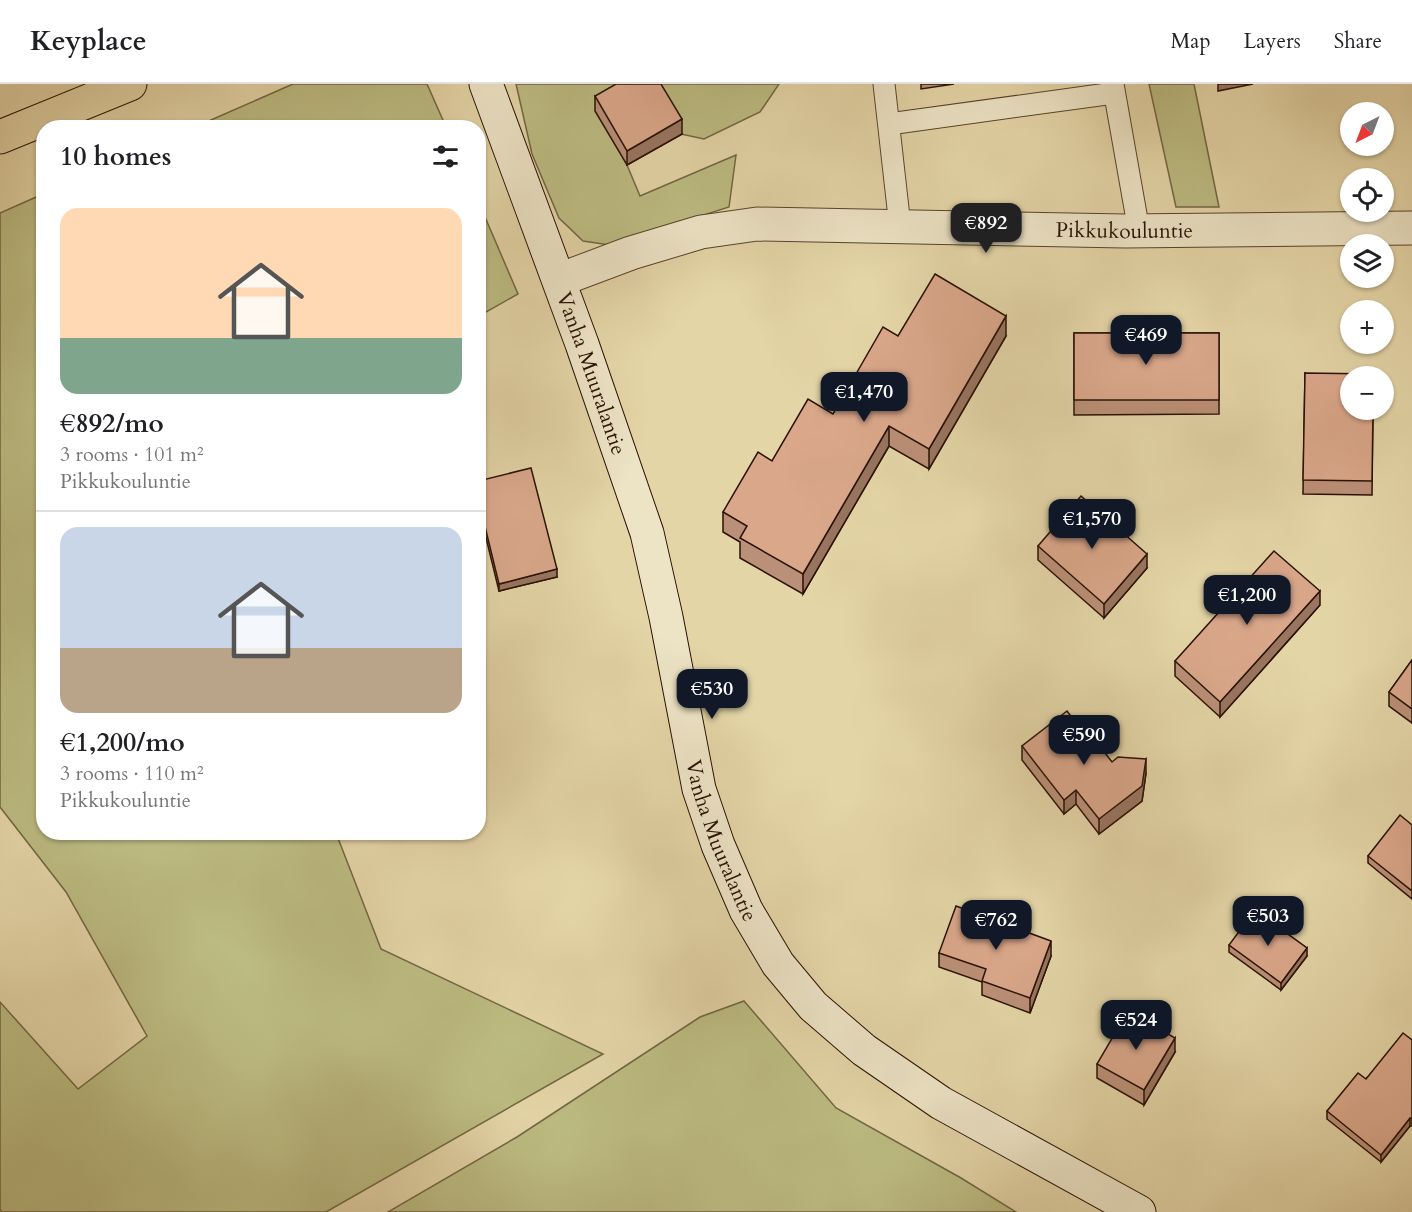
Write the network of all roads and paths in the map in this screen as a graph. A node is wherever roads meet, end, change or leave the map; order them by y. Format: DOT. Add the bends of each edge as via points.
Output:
graph roads {
  1 [pos="130,84"];
  2 [pos="486,84"];
  3 [pos="884,84"];
  4 [pos="1113,88"];
  5 [pos="42,120"];
  6 [pos="36,122"];
  7 [pos="889,124"];
  8 [pos="0,137"];
  9 [pos="900,226"];
  10 [pos="1412,228"];
  11 [pos="1139,231"];
  12 [pos="559,280"];
  13 [pos="1138,1212"];
  1 -- 5 [label="highway"];
  2 -- 12 [label="street, Vanha Muuralantie"];
  3 -- 7 [label="lane"];
  4 -- 7 [label="lane"];
  4 -- 11 [label="lane"];
  6 -- 8 [label="highway"];
  7 -- 9 [label="lane"];
  9 -- 11 [label="street, Pikkukouluntie"];
  9 -- 12 [label="street, Pikkukouluntie" via="757,224 711,230 631,253"];
  10 -- 11 [label="street, Pikkukouluntie"];
  12 -- 13 [label="street, Vanha Muuralantie" via="647,533 699,789 746,910 778,964 813,1006 873,1056 941,1102"];
}
